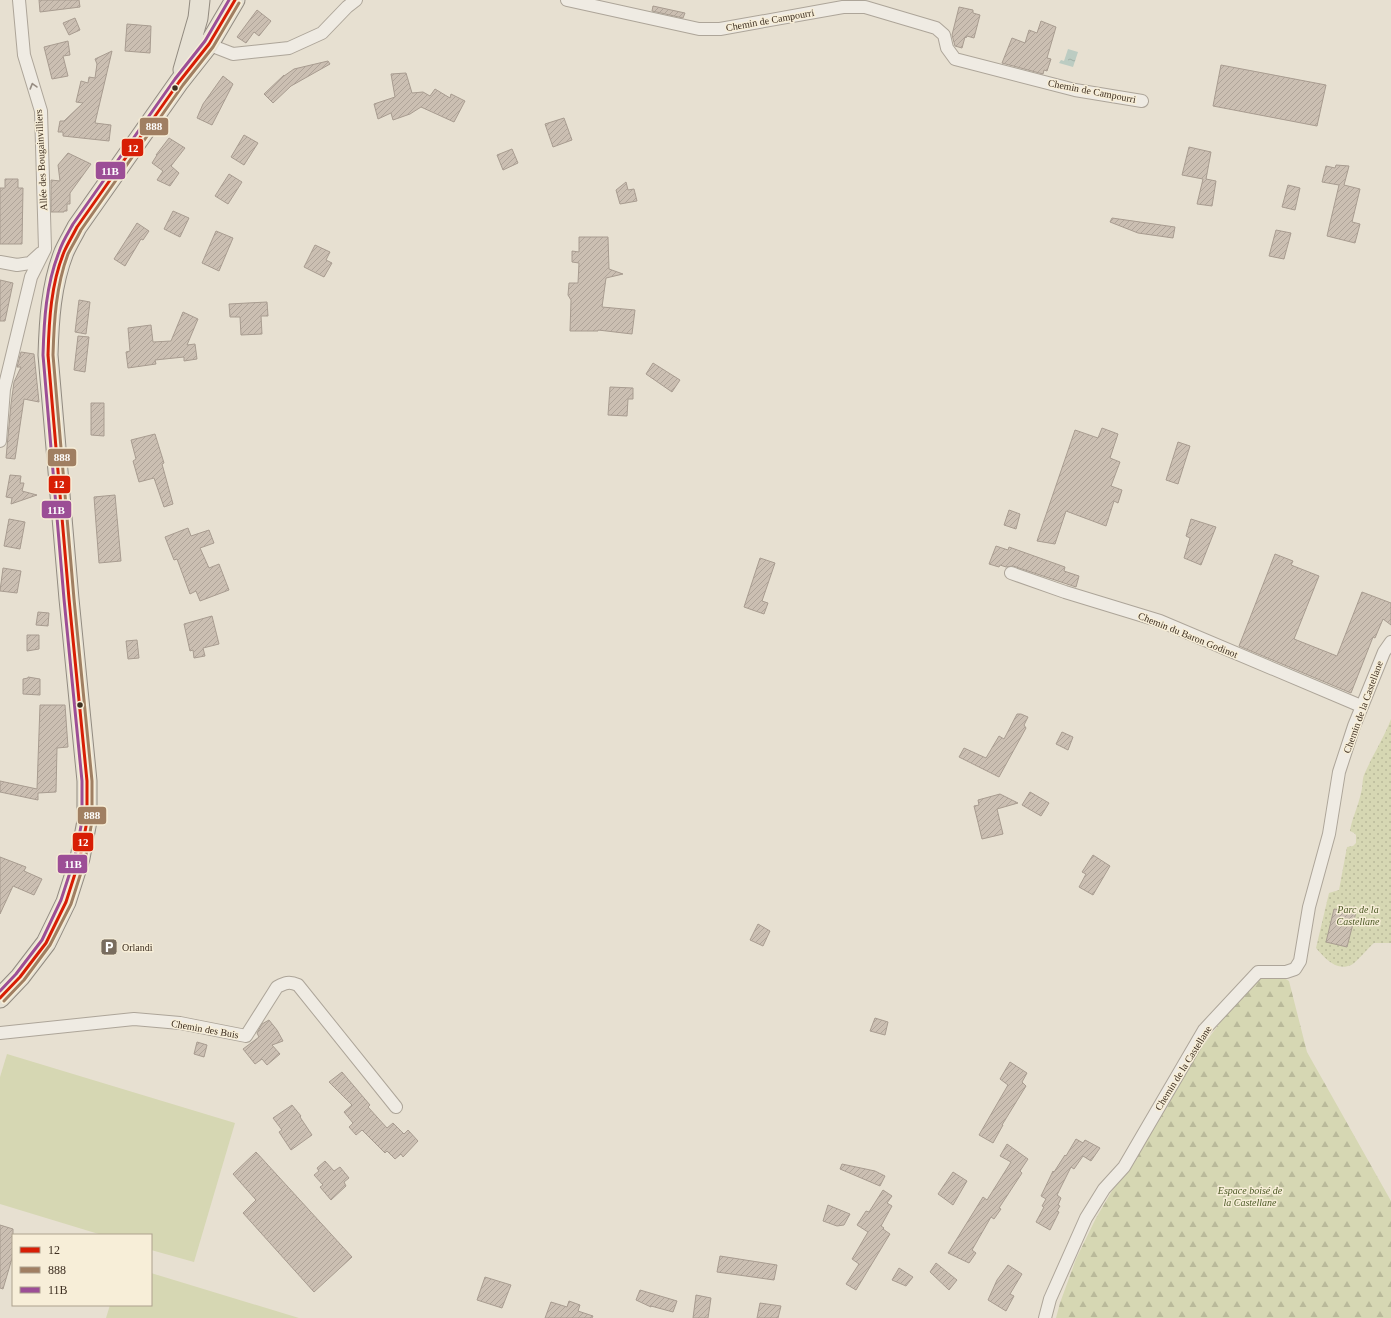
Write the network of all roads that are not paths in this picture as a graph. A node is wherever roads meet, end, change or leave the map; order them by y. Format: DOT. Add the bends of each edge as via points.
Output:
graph roads {
  1 [pos="20,0"];
  2 [pos="200,0"];
  3 [pos="224,0"];
  4 [pos="230,0"];
  5 [pos="234,0"];
  6 [pos="356,0"];
  7 [pos="567,0"];
  8 [pos="201,40"];
  9 [pos="1142,101"];
  10 [pos="44,249"];
  11 [pos="64,252"];
  12 [pos="0,262"];
  13 [pos="0,441"];
  14 [pos="1011,573"];
  15 [pos="1391,642"];
  16 [pos="1361,706"];
  17 [pos="0,998"];
  18 [pos="0,1033"];
  19 [pos="396,1107"];
  20 [pos="1045,1318"];
  10 -- 1 [label="street, Allée des Bougainvilliers, one-way" via="41,111 24,55"];
  2 -- 8 [label="main road" via="198,18"];
  3 -- 4 [label="main road"];
  5 -- 8 [label="main road"];
  6 -- 8 [label="street" via="322,33 289,48 233,54"];
  7 -- 9 [label="street, Chemin de Campourri" via="698,29 720,29 843,7 865,7 936,28 944,35 947,48 955,59 1075,90"];
  8 -- 11 [label="main road" via="180,82 77,227"];
  10 -- 11 [label="street"];
  10 -- 12 [label="street" via="30,263 17,265"];
  10 -- 13 [label="street" via="31,277 4,389"];
  11 -- 17 [label="main road" via="55,284 48,356 87,781 87,821 80,858 66,902 46,943"];
  14 -- 16 [label="street, Chemin du Baron Godinot" via="1160,621"];
  15 -- 16 [label="street, Chemin de la Castellane" via="1384,652"];
  16 -- 20 [label="street, Chemin de la Castellane" via="1340,772 1329,834 1309,907 1300,961 1295,969 1286,972 1258,972 1204,1030 1124,1167 1104,1189 1086,1218 1050,1300"];
  18 -- 19 [label="street, Chemin des Buis" via="134,1019 180,1023 246,1036 277,987 290,982 298,985"];
}
